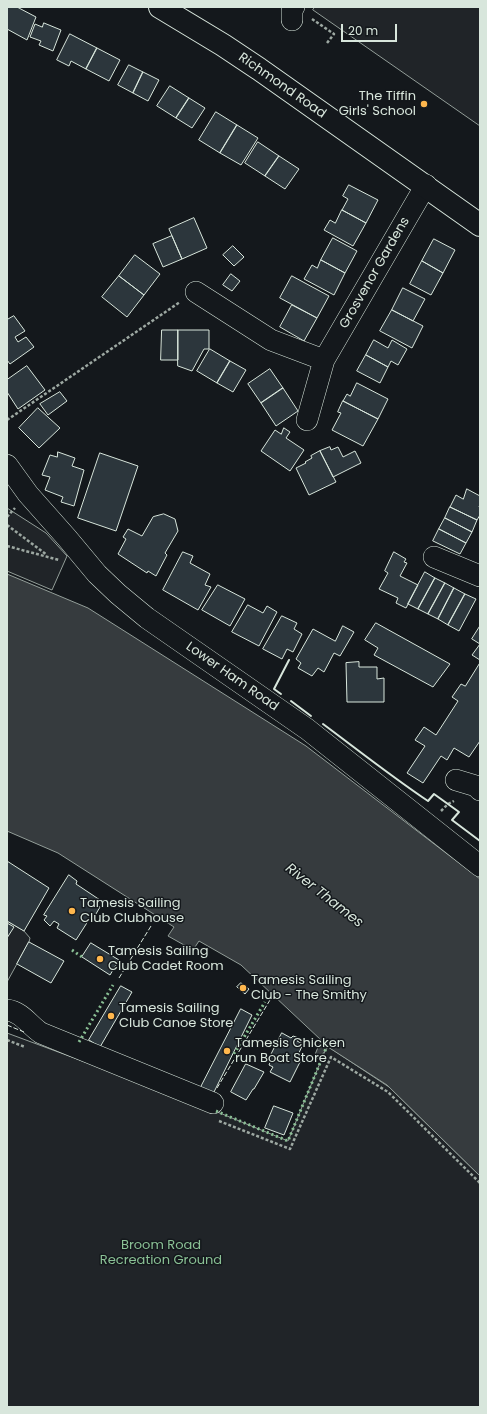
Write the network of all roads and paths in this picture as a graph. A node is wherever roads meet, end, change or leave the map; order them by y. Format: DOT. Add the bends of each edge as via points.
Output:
graph roads {
  1 [pos="160,7"];
  2 [pos="298,13"];
  3 [pos="327,43"];
  4 [pos="426,185"];
  5 [pos="480,225"];
  6 [pos="196,292"];
  7 [pos="324,360"];
  8 [pos="7,420"];
  9 [pos="307,420"];
  10 [pos="7,465"];
  11 [pos="7,526"];
  12 [pos="7,546"];
  13 [pos="434,557"];
  14 [pos="478,568"];
  15 [pos="456,780"];
  16 [pos="479,786"];
  17 [pos="480,866"];
  18 [pos="7,1010"];
  19 [pos="7,1040"];
  20 [pos="29,1049"];
  21 [pos="214,1112"];
  22 [pos="480,1183"];
  1 -- 4 [label="main road, Richmond Road" via="259,69"];
  2 -- 3 [label="path" via="334,34"];
  4 -- 5 [label="main road, Richmond Road"];
  4 -- 7 [label="street, Grosvenor Gardens"];
  6 -- 7 [label="street" via="271,340"];
  6 -- 8 [label="path"];
  7 -- 9 [label="street, Grosvenor Gardens"];
  10 -- 17 [label="street, Lower Ham Road" via="28,494 97,574 118,594 147,618 307,729"];
  11 -- 12 [label="path" via="49,557"];
  13 -- 14 [label="street"];
  15 -- 16 [label="street"];
  18 -- 21 [label="street" via="14,1010 20,1014 41,1034"];
  19 -- 20 [label="path"];
  21 -- 22 [label="path" via="290,1149 331,1057 388,1092"];
}
